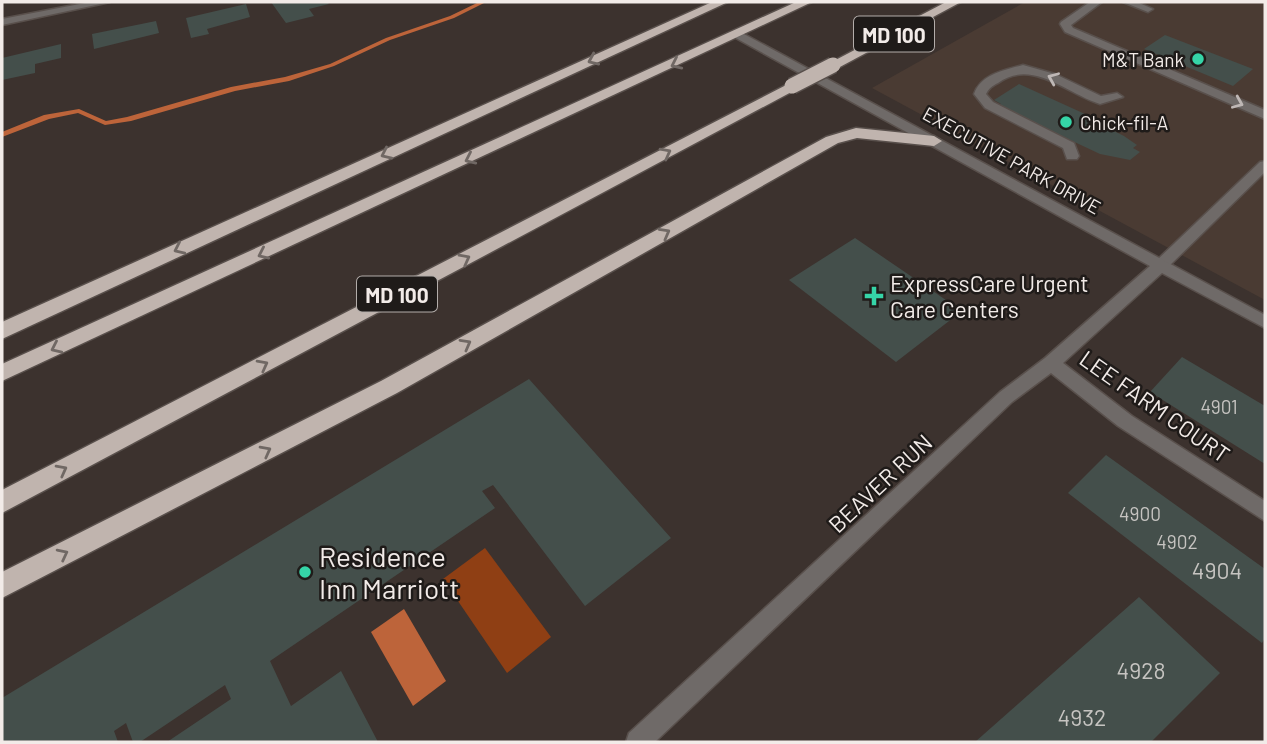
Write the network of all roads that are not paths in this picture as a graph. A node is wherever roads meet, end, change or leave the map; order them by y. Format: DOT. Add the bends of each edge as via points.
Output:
graph roads {
  1 [pos="105,2"];
  2 [pos="722,2"];
  3 [pos="806,2"];
  4 [pos="956,2"];
  5 [pos="1097,2"];
  6 [pos="1128,2"];
  7 [pos="1148,9"];
  8 [pos="2,22"];
  9 [pos="738,35"];
  10 [pos="1116,97"];
  11 [pos="1265,115"];
  12 [pos="934,141"];
  13 [pos="1072,156"];
  14 [pos="1265,165"];
  15 [pos="1161,265"];
  16 [pos="1265,322"];
  17 [pos="2,331"];
  18 [pos="1051,363"];
  19 [pos="2,373"];
  20 [pos="2,502"];
  21 [pos="1265,512"];
  22 [pos="2,585"];
  23 [pos="638,742"];
  1 -- 8 [label="street"];
  2 -- 17 [label="highway, one-way"];
  3 -- 9 [label="highway"];
  20 -- 4 [label="highway, MD 100, one-way, bridge"];
  5 -- 11 [label="street, one-way" via="1068,20 1069,30"];
  6 -- 7 [label="street"];
  9 -- 12 [label="street, EXECUTIVE PARK DRIVE"];
  9 -- 19 [label="highway, one-way"];
  10 -- 13 [label="street, one-way" via="1100,100 1023,69 1002,74 982,88 980,94 989,105 1069,146"];
  12 -- 15 [label="street, EXECUTIVE PARK DRIVE"];
  22 -- 12 [label="highway, one-way" via="389,387 832,139 856,133"];
  14 -- 15 [label="street, BEAVER RUN"];
  15 -- 16 [label="street, EXECUTIVE PARK DRIVE"];
  15 -- 18 [label="street, BEAVER RUN"];
  18 -- 21 [label="street, LEE FARM COURT" via="1125,421"];
  18 -- 23 [label="street, BEAVER RUN" via="1006,397"];
}
